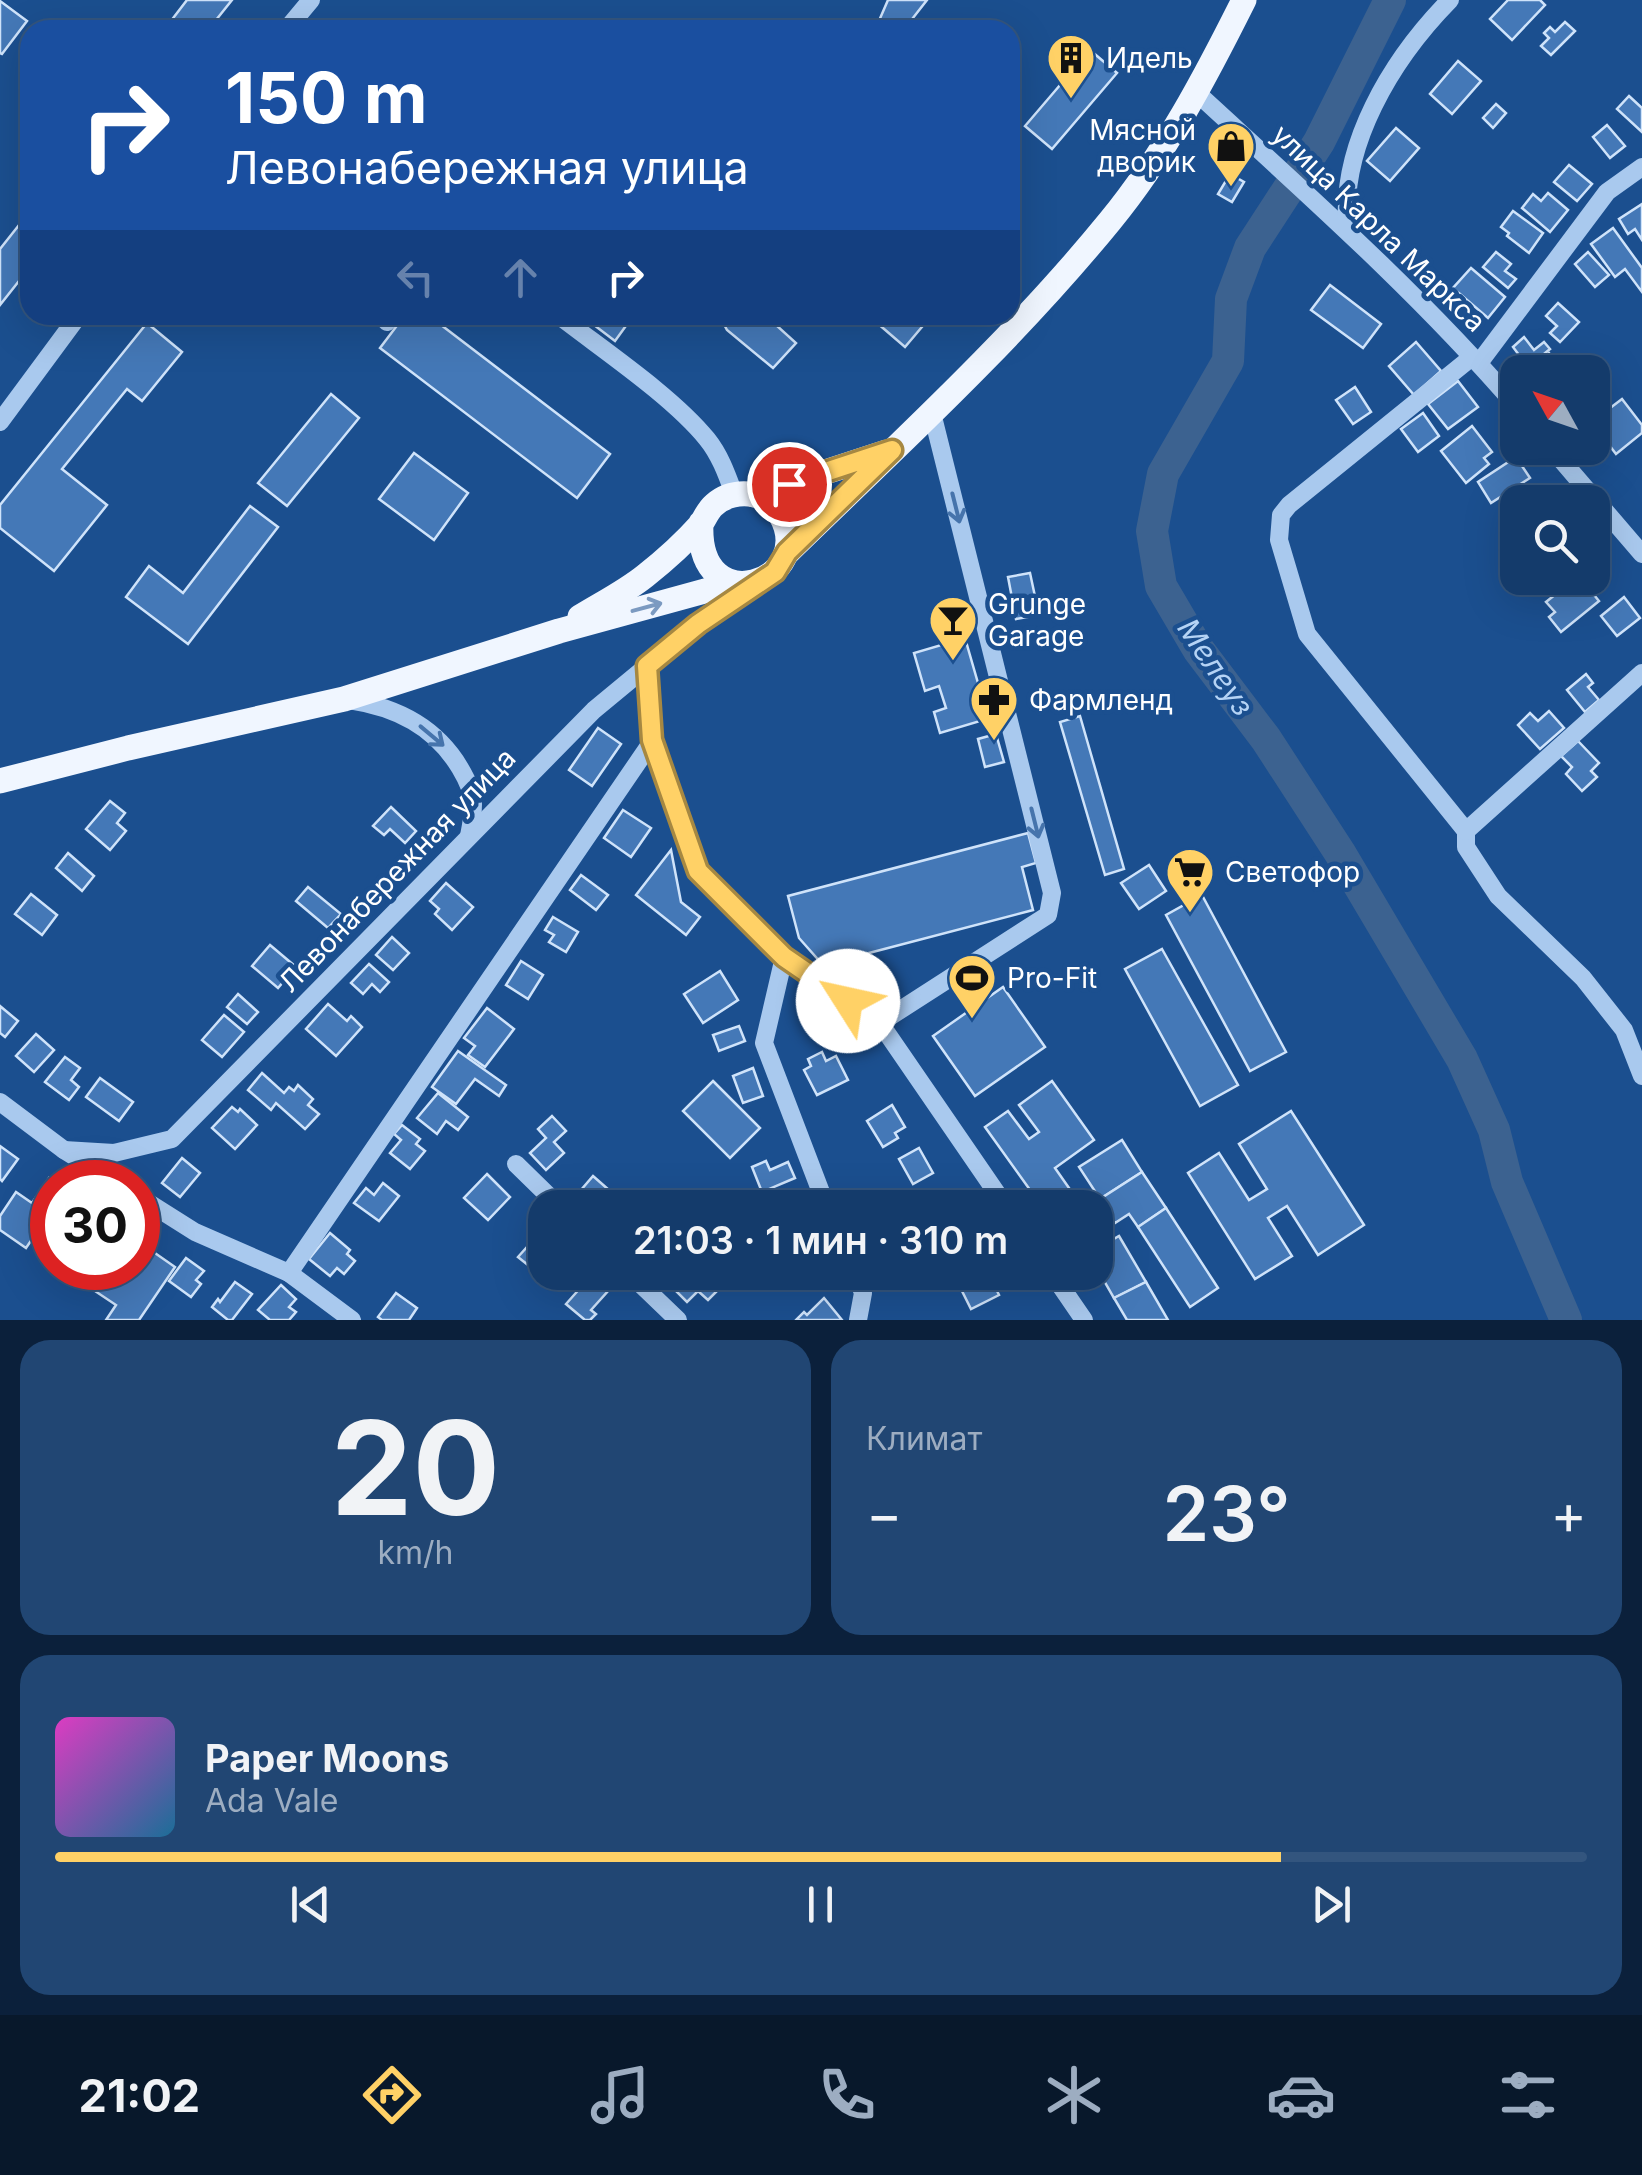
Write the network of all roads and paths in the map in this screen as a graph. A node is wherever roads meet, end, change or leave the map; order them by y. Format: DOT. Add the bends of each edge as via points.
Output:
graph roads {
  1 [pos="311,0"];
  2 [pos="1244,0"];
  3 [pos="1450,0"];
  4 [pos="294,20"];
  5 [pos="1197,93"];
  6 [pos="1642,167"];
  7 [pos="1348,232"];
  8 [pos="1020,322"];
  9 [pos="72,325"];
  10 [pos="571,325"];
  11 [pos="1017,325"];
  12 [pos="1476,360"];
  13 [pos="1500,387"];
  14 [pos="932,413"];
  15 [pos="0,422"];
  16 [pos="892,450"];
  17 [pos="1566,465"];
  18 [pos="745,494"];
  19 [pos="702,523"];
  20 [pos="787,552"];
  21 [pos="1642,554"];
  22 [pos="745,583"];
  23 [pos="559,631"];
  24 [pos="647,666"];
  25 [pos="1642,673"];
  26 [pos="344,699"];
  27 [pos="652,740"];
  28 [pos="0,781"];
  29 [pos="1466,831"];
  30 [pos="470,836"];
  31 [pos="784,957"];
  32 [pos="880,1023"];
  33 [pos="1642,1076"];
  34 [pos="0,1102"];
  35 [pos="64,1150"];
  36 [pos="80,1160"];
  37 [pos="516,1164"];
  38 [pos="543,1190"];
  39 [pos="820,1190"];
  40 [pos="995,1190"];
  41 [pos="160,1210"];
  42 [pos="290,1273"];
  43 [pos="647,1290"];
  44 [pos="862,1290"];
  45 [pos="1064,1290"];
  46 [pos="352,1320"];
  47 [pos="678,1320"];
  48 [pos="858,1320"];
  49 [pos="1084,1320"];
  1 -- 4 [label="street"];
  2 -- 5 [label="main road"];
  3 -- 7 [label="street" via="1379,94 1364,126 1348,180"];
  5 -- 7 [label="street, улица Карла Маркса"];
  5 -- 8 [label="main road" via="1112,218"];
  6 -- 12 [label="street" via="1607,192"];
  7 -- 12 [label="street, улица Карла Маркса"];
  9 -- 15 [label="street"];
  10 -- 18 [label="street" via="684,415"];
  11 -- 14 [label="main road"];
  12 -- 13 [label="street, улица Карла Маркса"];
  12 -- 29 [label="street" via="1289,505 1279,540 1307,634"];
  14 -- 16 [label="main road"];
  14 -- 32 [label="street, one-way" via="1052,905 1048,915"];
  16 -- 18 [label="main road"];
  16 -- 20 [label="main road"];
  17 -- 21 [label="street"];
  18 -- 19 [label="main road" via="713,505"];
  18 -- 20 [label="main road" via="776,506 788,528"];
  19 -- 22 [label="main road" via="700,550 712,572"];
  19 -- 23 [label="main road" via="644,577"];
  20 -- 22 [label="main road" via="775,572"];
  23 -- 22 [label="main road, one-way"];
  22 -- 24 [label="street, Левонабережная улица"];
  23 -- 26 [label="main road"];
  24 -- 27 [label="street"];
  24 -- 30 [label="street, Левонабережная улица"];
  25 -- 29 [label="street"];
  26 -- 28 [label="main road"];
  26 -- 30 [label="street, one-way" via="400,713 450,750 474,802"];
  27 -- 31 [label="street" via="698,871"];
  27 -- 42 [label="street"];
  29 -- 33 [label="street" via="1475,865 1614,1017"];
  30 -- 35 [label="street, Левонабережная улица" via="172,1138 114,1153"];
  31 -- 32 [label="street"];
  31 -- 39 [label="street" via="764,1044"];
  32 -- 40 [label="street"];
  34 -- 35 [label="street"];
  35 -- 36 [label="street"];
  37 -- 38 [label="street"];
  41 -- 42 [label="street"];
  42 -- 46 [label="street"];
  43 -- 47 [label="street"];
  44 -- 48 [label="street"];
  45 -- 49 [label="street"];
}
